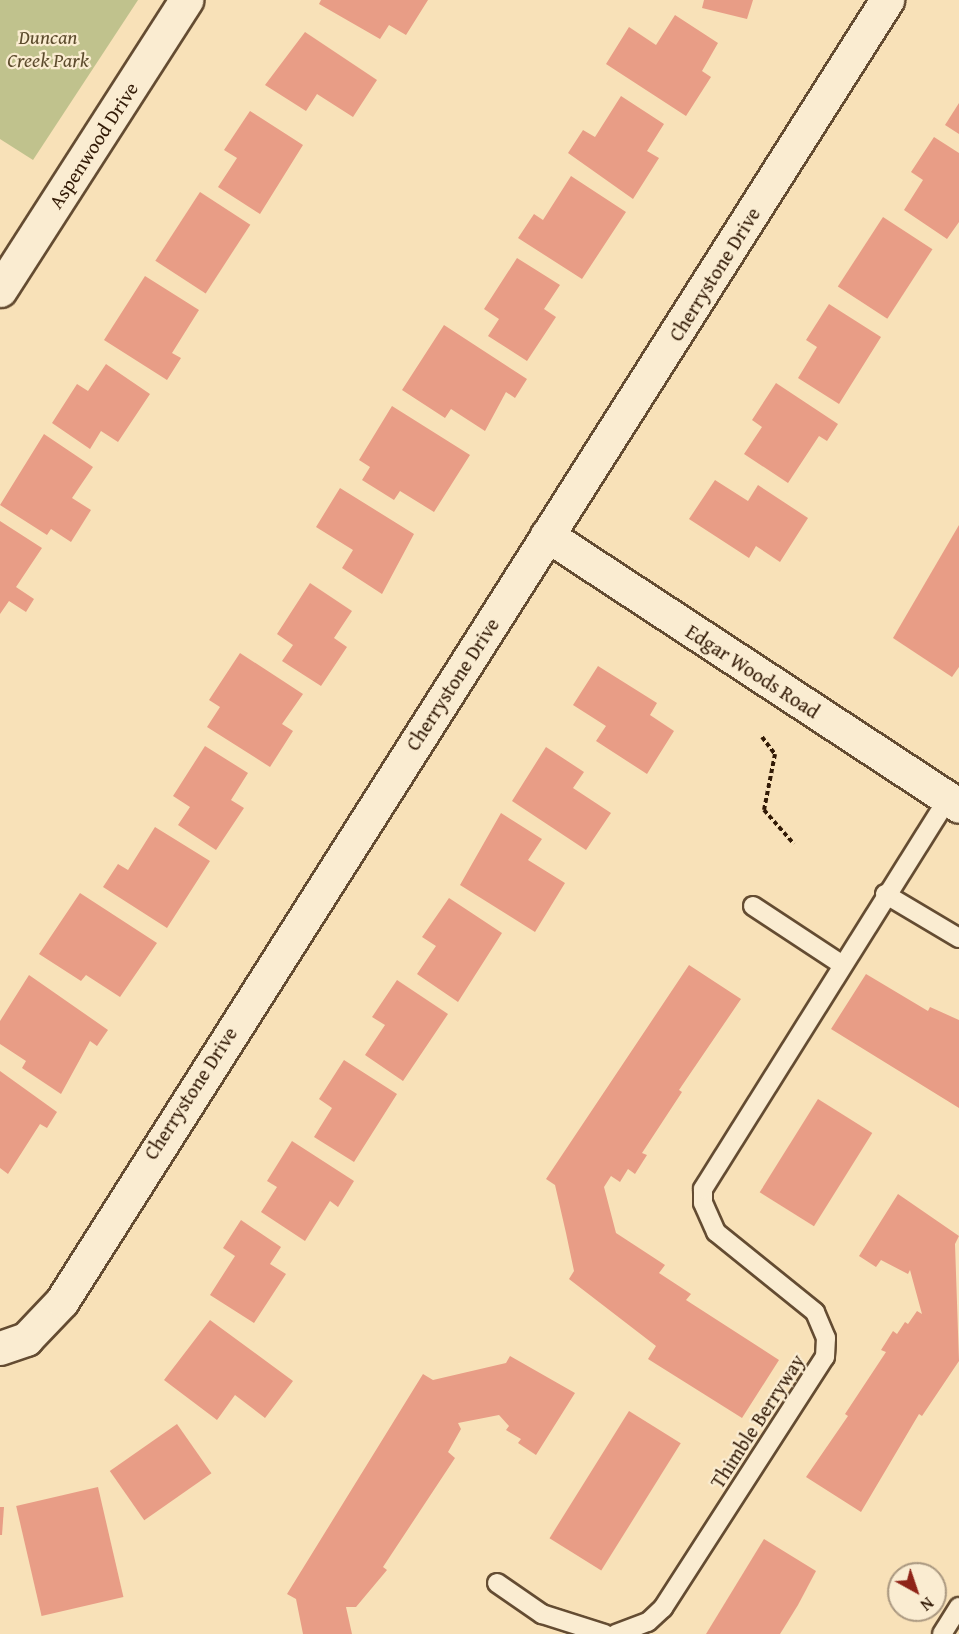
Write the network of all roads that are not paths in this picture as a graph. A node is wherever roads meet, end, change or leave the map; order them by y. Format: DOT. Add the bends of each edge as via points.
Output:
graph roads {
  1 [pos="186,0"];
  2 [pos="887,0"];
  3 [pos="0,290"];
  4 [pos="548,535"];
  5 [pos="955,796"];
  6 [pos="885,894"];
  7 [pos="753,906"];
  8 [pos="959,938"];
  9 [pos="841,964"];
  10 [pos="0,1348"];
  11 [pos="497,1583"];
  12 [pos="959,1607"];
  13 [pos="605,1634"];
  14 [pos="616,1634"];
  15 [pos="942,1634"];
  1 -- 3 [label="street, Aspenwood Drive"];
  2 -- 4 [label="street, Cherrystone Drive"];
  4 -- 5 [label="street, Edgar Woods Road"];
  4 -- 10 [label="street, Cherrystone Drive" via="62,1302 26,1339"];
  5 -- 6 [label="lane, Thimble Berryway"];
  6 -- 8 [label="lane"];
  6 -- 9 [label="lane, Thimble Berryway"];
  7 -- 9 [label="lane"];
  9 -- 14 [label="lane, Thimble Berryway" via="703,1189 703,1203 716,1232 815,1312 826,1338 825,1357 663,1608 648,1623"];
  11 -- 13 [label="lane" via="542,1614"];
  12 -- 15 [label="lane"];
}
